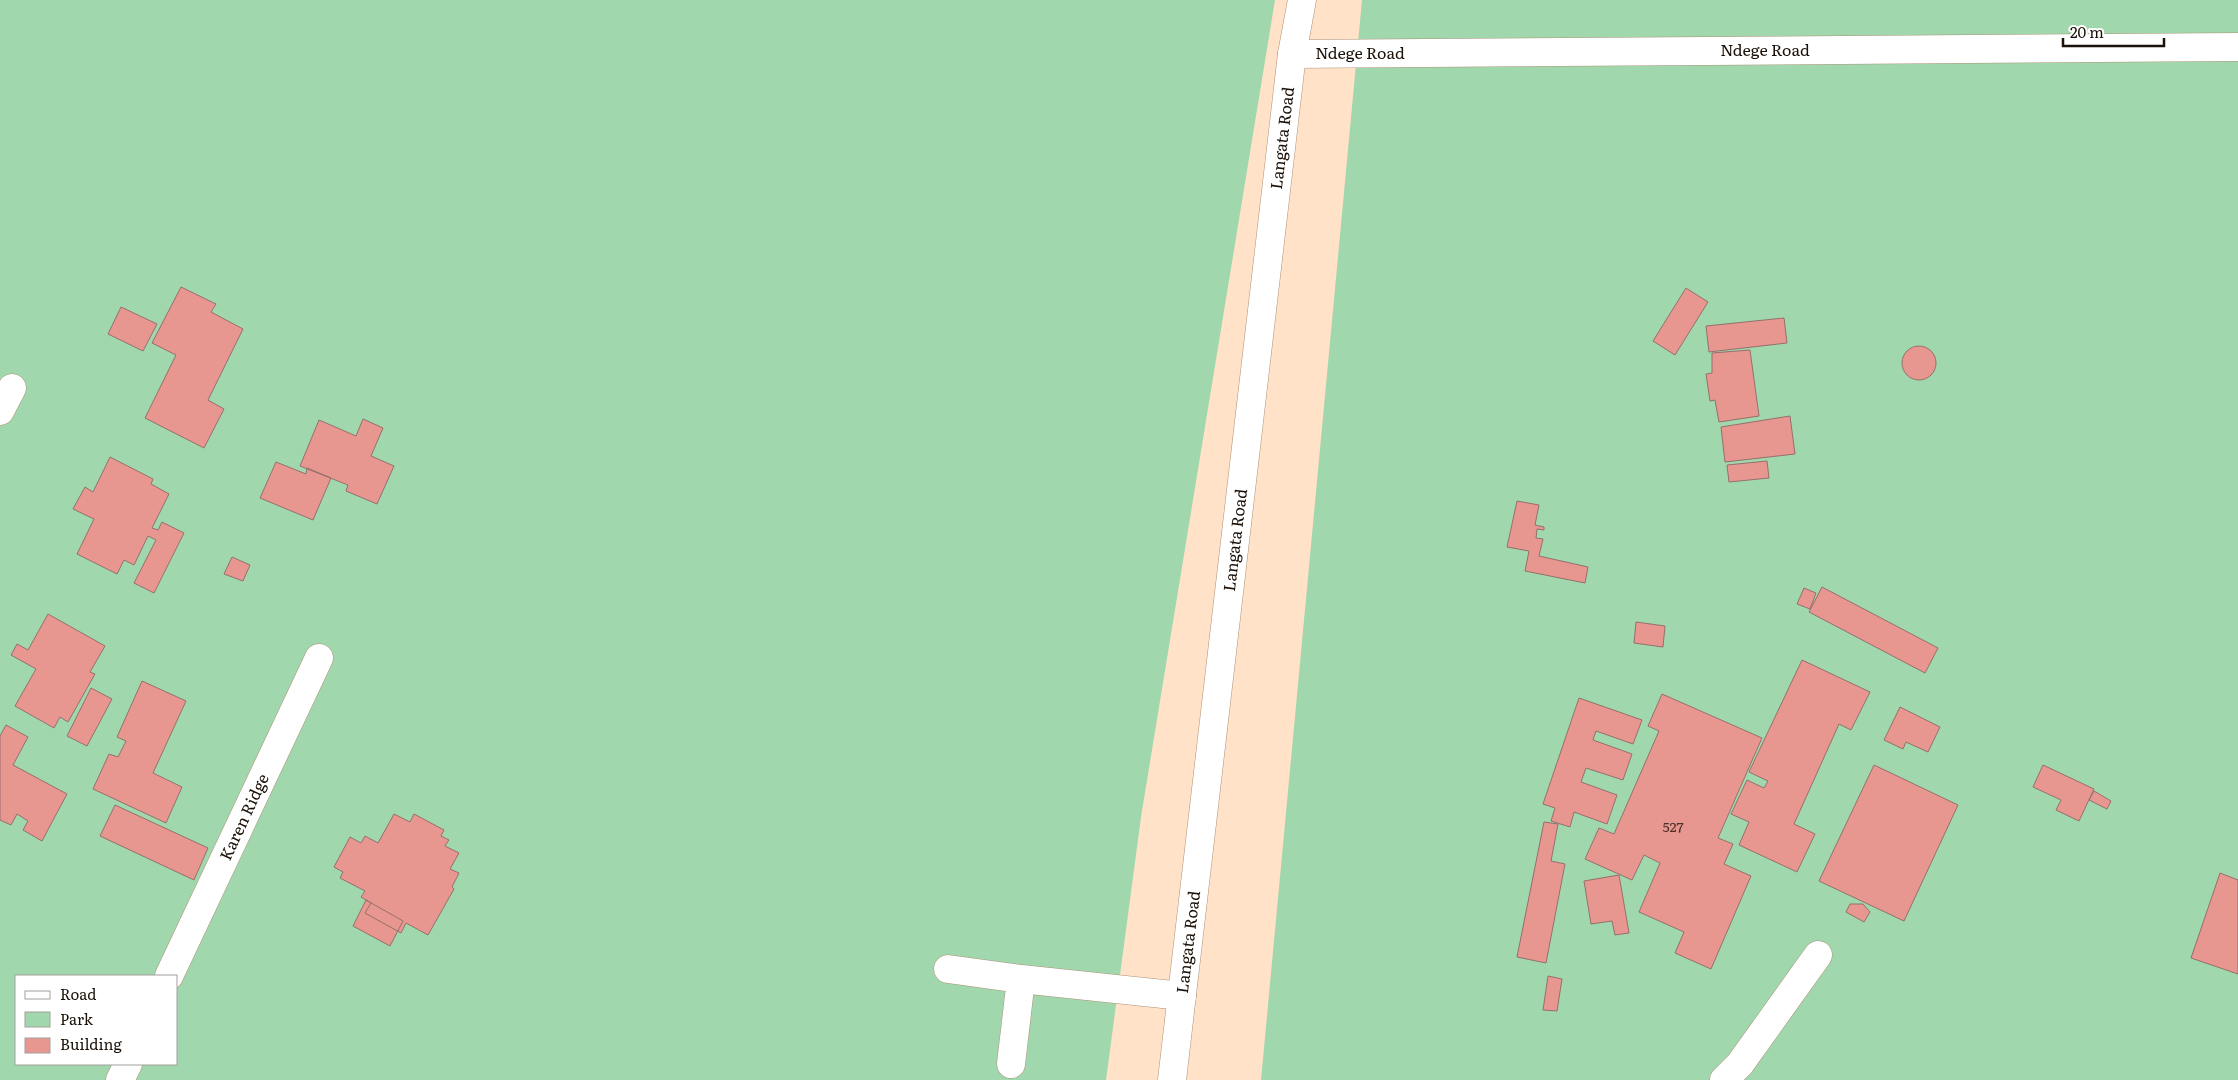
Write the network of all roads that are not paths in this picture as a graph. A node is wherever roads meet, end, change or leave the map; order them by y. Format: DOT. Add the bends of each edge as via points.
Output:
graph roads {
  1 [pos="1302,0"];
  2 [pos="2238,46"];
  3 [pos="1292,54"];
  4 [pos="319,658"];
  5 [pos="1818,955"];
  6 [pos="948,969"];
  7 [pos="169,975"];
  8 [pos="1021,979"];
  9 [pos="1182,996"];
  10 [pos="1011,1064"];
  11 [pos="128,1065"];
  12 [pos="120,1080"];
  13 [pos="1172,1080"];
  14 [pos="1724,1080"];
  1 -- 3 [label="street, Langata Road"];
  2 -- 3 [label="street, Ndege Road"];
  3 -- 9 [label="street, Langata Road"];
  4 -- 7 [label="street, Karen Ridge"];
  5 -- 14 [label="street" via="1740,1064"];
  6 -- 8 [label="street"];
  8 -- 9 [label="street"];
  8 -- 10 [label="street"];
  9 -- 13 [label="street, Langata Road"];
  11 -- 12 [label="street"];
}
